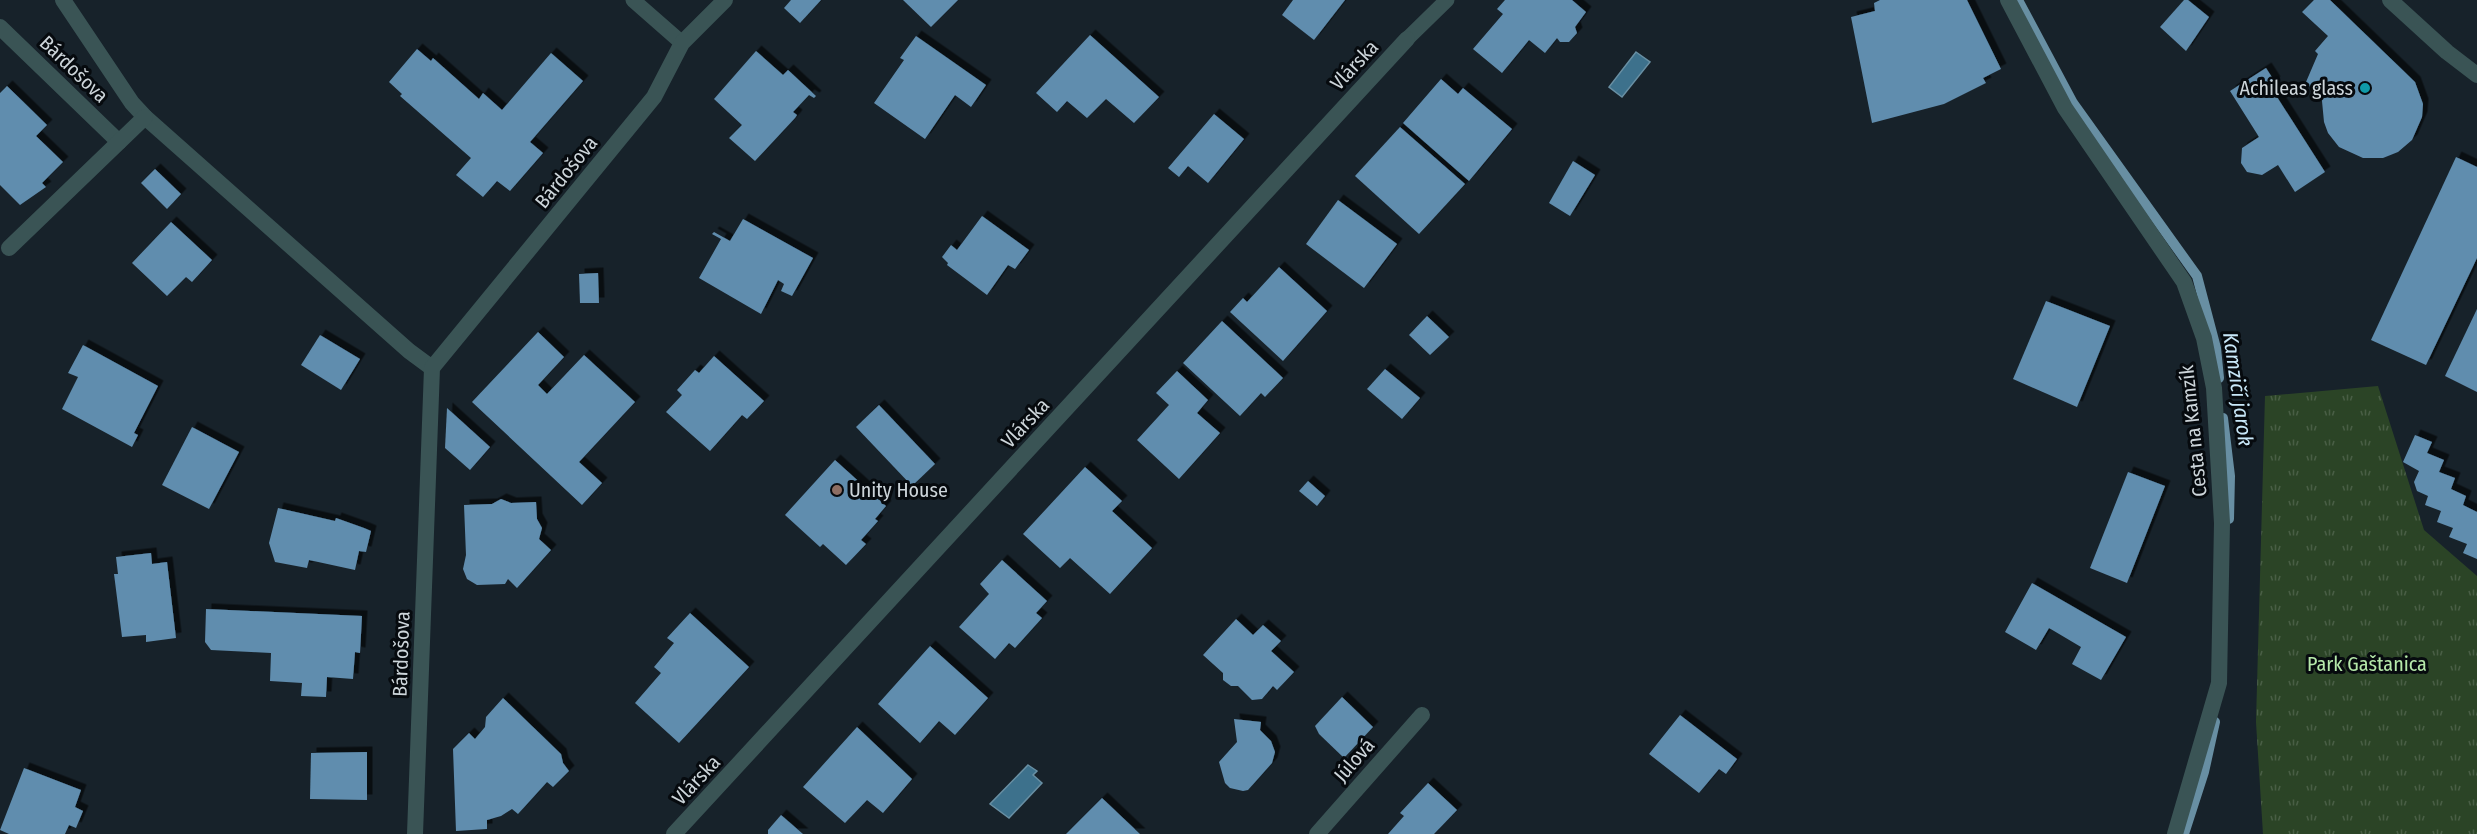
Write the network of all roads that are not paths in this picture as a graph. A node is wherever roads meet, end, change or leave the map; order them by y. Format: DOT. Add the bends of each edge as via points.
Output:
graph roads {
  1 [pos="63,0"];
  2 [pos="633,0"];
  3 [pos="725,0"];
  4 [pos="1447,0"];
  5 [pos="2008,0"];
  6 [pos="2390,0"];
  7 [pos="0,27"];
  8 [pos="1407,39"];
  9 [pos="682,43"];
  10 [pos="2477,75"];
  11 [pos="145,117"];
  12 [pos="119,142"];
  13 [pos="9,248"];
  14 [pos="432,368"];
  15 [pos="1422,715"];
  16 [pos="415,834"];
  17 [pos="674,834"];
  18 [pos="1317,834"];
  19 [pos="2175,834"];
  1 -- 11 [label="street, Bárdošova"];
  2 -- 9 [label="lane"];
  3 -- 9 [label="street, Bárdošova"];
  4 -- 8 [label="lane"];
  5 -- 19 [label="street, Cesta na Kamzík" via="2065,108 2184,282 2201,328 2212,378 2222,523 2219,683"];
  6 -- 10 [label="street"];
  7 -- 12 [label="street, Bárdošova"];
  8 -- 17 [label="street, Vlárska"];
  9 -- 14 [label="street, Bárdošova" via="654,97"];
  11 -- 12 [label="street"];
  11 -- 14 [label="street, Bárdošova"];
  12 -- 13 [label="street"];
  14 -- 16 [label="street, Bárdošova"];
  15 -- 18 [label="street, Júlová"];
}
